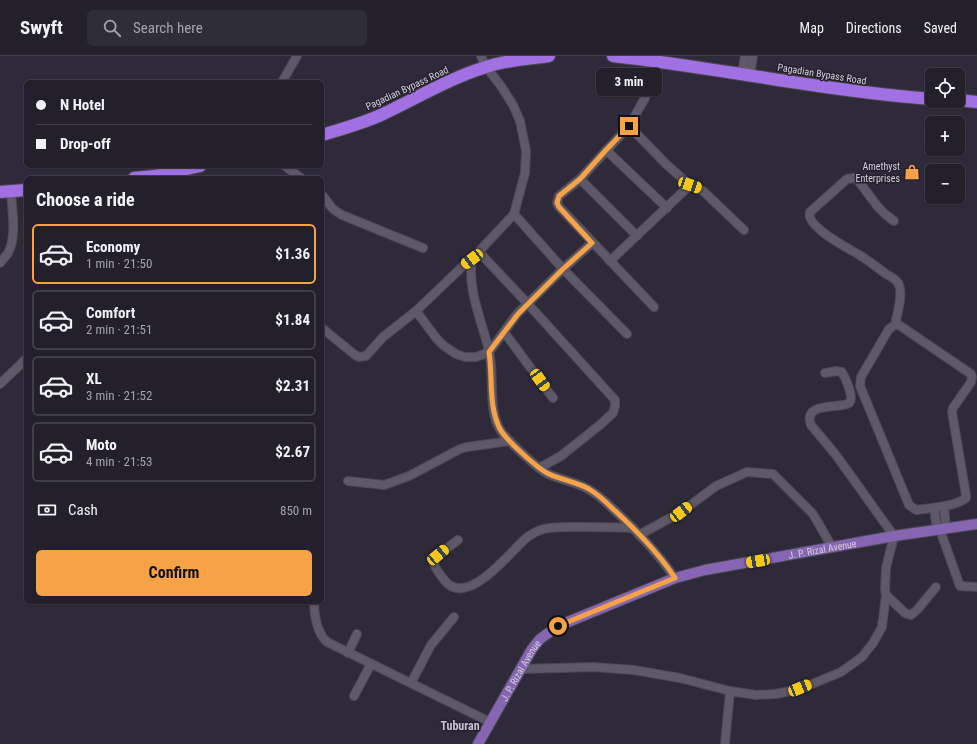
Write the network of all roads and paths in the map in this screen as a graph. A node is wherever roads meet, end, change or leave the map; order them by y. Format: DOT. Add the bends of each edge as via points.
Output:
graph roads {
  1 [pos="297,56"];
  2 [pos="549,56"];
  3 [pos="613,56"];
  4 [pos="745,56"];
  5 [pos="753,56"];
  6 [pos="484,61"];
  7 [pos="659,61"];
  8 [pos="746,74"];
  9 [pos="283,80"];
  10 [pos="925,98"];
  11 [pos="965,101"];
  12 [pos="977,102"];
  13 [pos="629,126"];
  14 [pos="324,134"];
  15 [pos="606,150"];
  16 [pos="192,168"];
  17 [pos="288,168"];
  18 [pos="159,176"];
  19 [pos="298,176"];
  20 [pos="580,179"];
  21 [pos="690,185"];
  22 [pos="24,190"];
  23 [pos="6,192"];
  24 [pos="324,198"];
  25 [pos="667,208"];
  26 [pos="514,214"];
  27 [pos="894,221"];
  28 [pos="744,230"];
  29 [pos="637,236"];
  30 [pos="592,243"];
  31 [pos="423,248"];
  32 [pos="479,252"];
  33 [pos="472,259"];
  34 [pos="610,262"];
  35 [pos="0,263"];
  36 [pos="563,269"];
  37 [pos="528,304"];
  38 [pos="654,307"];
  39 [pos="416,311"];
  40 [pos="895,325"];
  41 [pos="324,330"];
  42 [pos="504,332"];
  43 [pos="627,334"];
  44 [pos="489,352"];
  45 [pos="24,361"];
  46 [pos="825,373"];
  47 [pos="0,384"];
  48 [pos="553,398"];
  49 [pos="510,441"];
  50 [pos="539,468"];
  51 [pos="348,481"];
  52 [pos="944,506"];
  53 [pos="934,508"];
  54 [pos="977,524"];
  55 [pos="633,528"];
  56 [pos="941,530"];
  57 [pos="639,535"];
  58 [pos="894,536"];
  59 [pos="458,540"];
  60 [pos="832,547"];
  61 [pos="675,578"];
  62 [pos="936,587"];
  63 [pos="977,587"];
  64 [pos="886,595"];
  65 [pos="314,604"];
  66 [pos="454,617"];
  67 [pos="356,634"];
  68 [pos="348,653"];
  69 [pos="371,664"];
  70 [pos="521,669"];
  71 [pos="411,684"];
  72 [pos="730,691"];
  73 [pos="354,696"];
  74 [pos="490,722"];
  75 [pos="478,744"];
  76 [pos="725,744"];
  1 -- 9 [label="street"];
  2 -- 6 [label="highway, Pagadian Bypass Road"];
  3 -- 7 [label="highway, Pagadian Bypass Road"];
  4 -- 8 [label="street"];
  5 -- 8 [label="street"];
  6 -- 14 [label="highway, Pagadian Bypass Road" via="458,77 380,115"];
  6 -- 26 [label="street" via="513,105 524,135 525,173"];
  7 -- 8 [label="highway, Pagadian Bypass Road"];
  7 -- 13 [label="street" via="645,98"];
  8 -- 10 [label="highway, Pagadian Bypass Road" via="848,91"];
  11 -- 12 [label="highway"];
  13 -- 15 [label="street"];
  13 -- 21 [label="street"];
  15 -- 20 [label="street"];
  15 -- 25 [label="street"];
  16 -- 18 [label="highway"];
  17 -- 19 [label="street"];
  20 -- 29 [label="street"];
  20 -- 30 [label="street" via="559,196 557,203"];
  21 -- 25 [label="street"];
  21 -- 28 [label="street" via="703,191"];
  22 -- 23 [label="highway"];
  23 -- 35 [label="street" via="13,227 8,253"];
  24 -- 31 [label="street" via="342,215"];
  25 -- 29 [label="street"];
  26 -- 32 [label="street"];
  26 -- 36 [label="street"];
  27 -- 40 [label="street" via="854,178 847,179 809,215 814,225 823,232 898,283 901,291"];
  29 -- 34 [label="street"];
  30 -- 34 [label="street"];
  30 -- 36 [label="street"];
  32 -- 33 [label="street"];
  32 -- 37 [label="street"];
  33 -- 39 [label="street"];
  33 -- 44 [label="street" via="471,280"];
  34 -- 38 [label="street"];
  36 -- 37 [label="street"];
  36 -- 43 [label="street"];
  37 -- 42 [label="street"];
  37 -- 50 [label="street" via="615,400 613,413 601,424 564,453"];
  39 -- 41 [label="street" via="362,357 355,355"];
  39 -- 44 [label="street" via="437,339 456,354 476,357"];
  40 -- 52 [label="street" via="899,325 972,377 952,412 966,498"];
  40 -- 53 [label="street" via="889,329 861,377 860,386 910,505 916,510"];
  42 -- 44 [label="street"];
  42 -- 48 [label="street"];
  44 -- 49 [label="street" via="494,412 501,431"];
  45 -- 47 [label="street"];
  46 -- 58 [label="street" via="842,372 851,400 846,405 827,406 812,412 809,420 811,425 836,455"];
  49 -- 50 [label="street"];
  49 -- 51 [label="street" via="460,449 408,476 384,485"];
  50 -- 55 [label="street" via="599,496"];
  52 -- 53 [label="street"];
  52 -- 56 [label="street"];
  53 -- 56 [label="street"];
  54 -- 56 [label="main road, J. P. Rizal Avenue"];
  55 -- 57 [label="street"];
  55 -- 59 [label="street" via="544,529 523,540 508,558 476,584 457,589 447,583 434,563 438,555"];
  56 -- 58 [label="main road, J. P. Rizal Avenue"];
  56 -- 63 [label="street" via="960,586"];
  57 -- 60 [label="street" via="681,512 716,486 747,472 773,474 813,514"];
  57 -- 61 [label="street"];
  58 -- 60 [label="main road, J. P. Rizal Avenue"];
  58 -- 64 [label="street" via="886,568"];
  60 -- 61 [label="main road, J. P. Rizal Avenue" via="705,570"];
  61 -- 70 [label="main road, J. P. Rizal Avenue" via="558,626 540,639"];
  62 -- 64 [label="street" via="911,616 904,613"];
  64 -- 72 [label="street" via="882,627 877,638 862,657 841,672 800,688 775,694 756,695"];
  65 -- 68 [label="street" via="317,625 323,639"];
  66 -- 71 [label="street" via="431,645"];
  67 -- 68 [label="street"];
  68 -- 69 [label="street"];
  69 -- 71 [label="street"];
  69 -- 73 [label="street"];
  70 -- 72 [label="street" via="594,667 634,670 680,678"];
  70 -- 74 [label="main road, J. P. Rizal Avenue"];
  71 -- 74 [label="street"];
  72 -- 76 [label="street"];
  74 -- 75 [label="main road, J. P. Rizal Avenue"];
}
